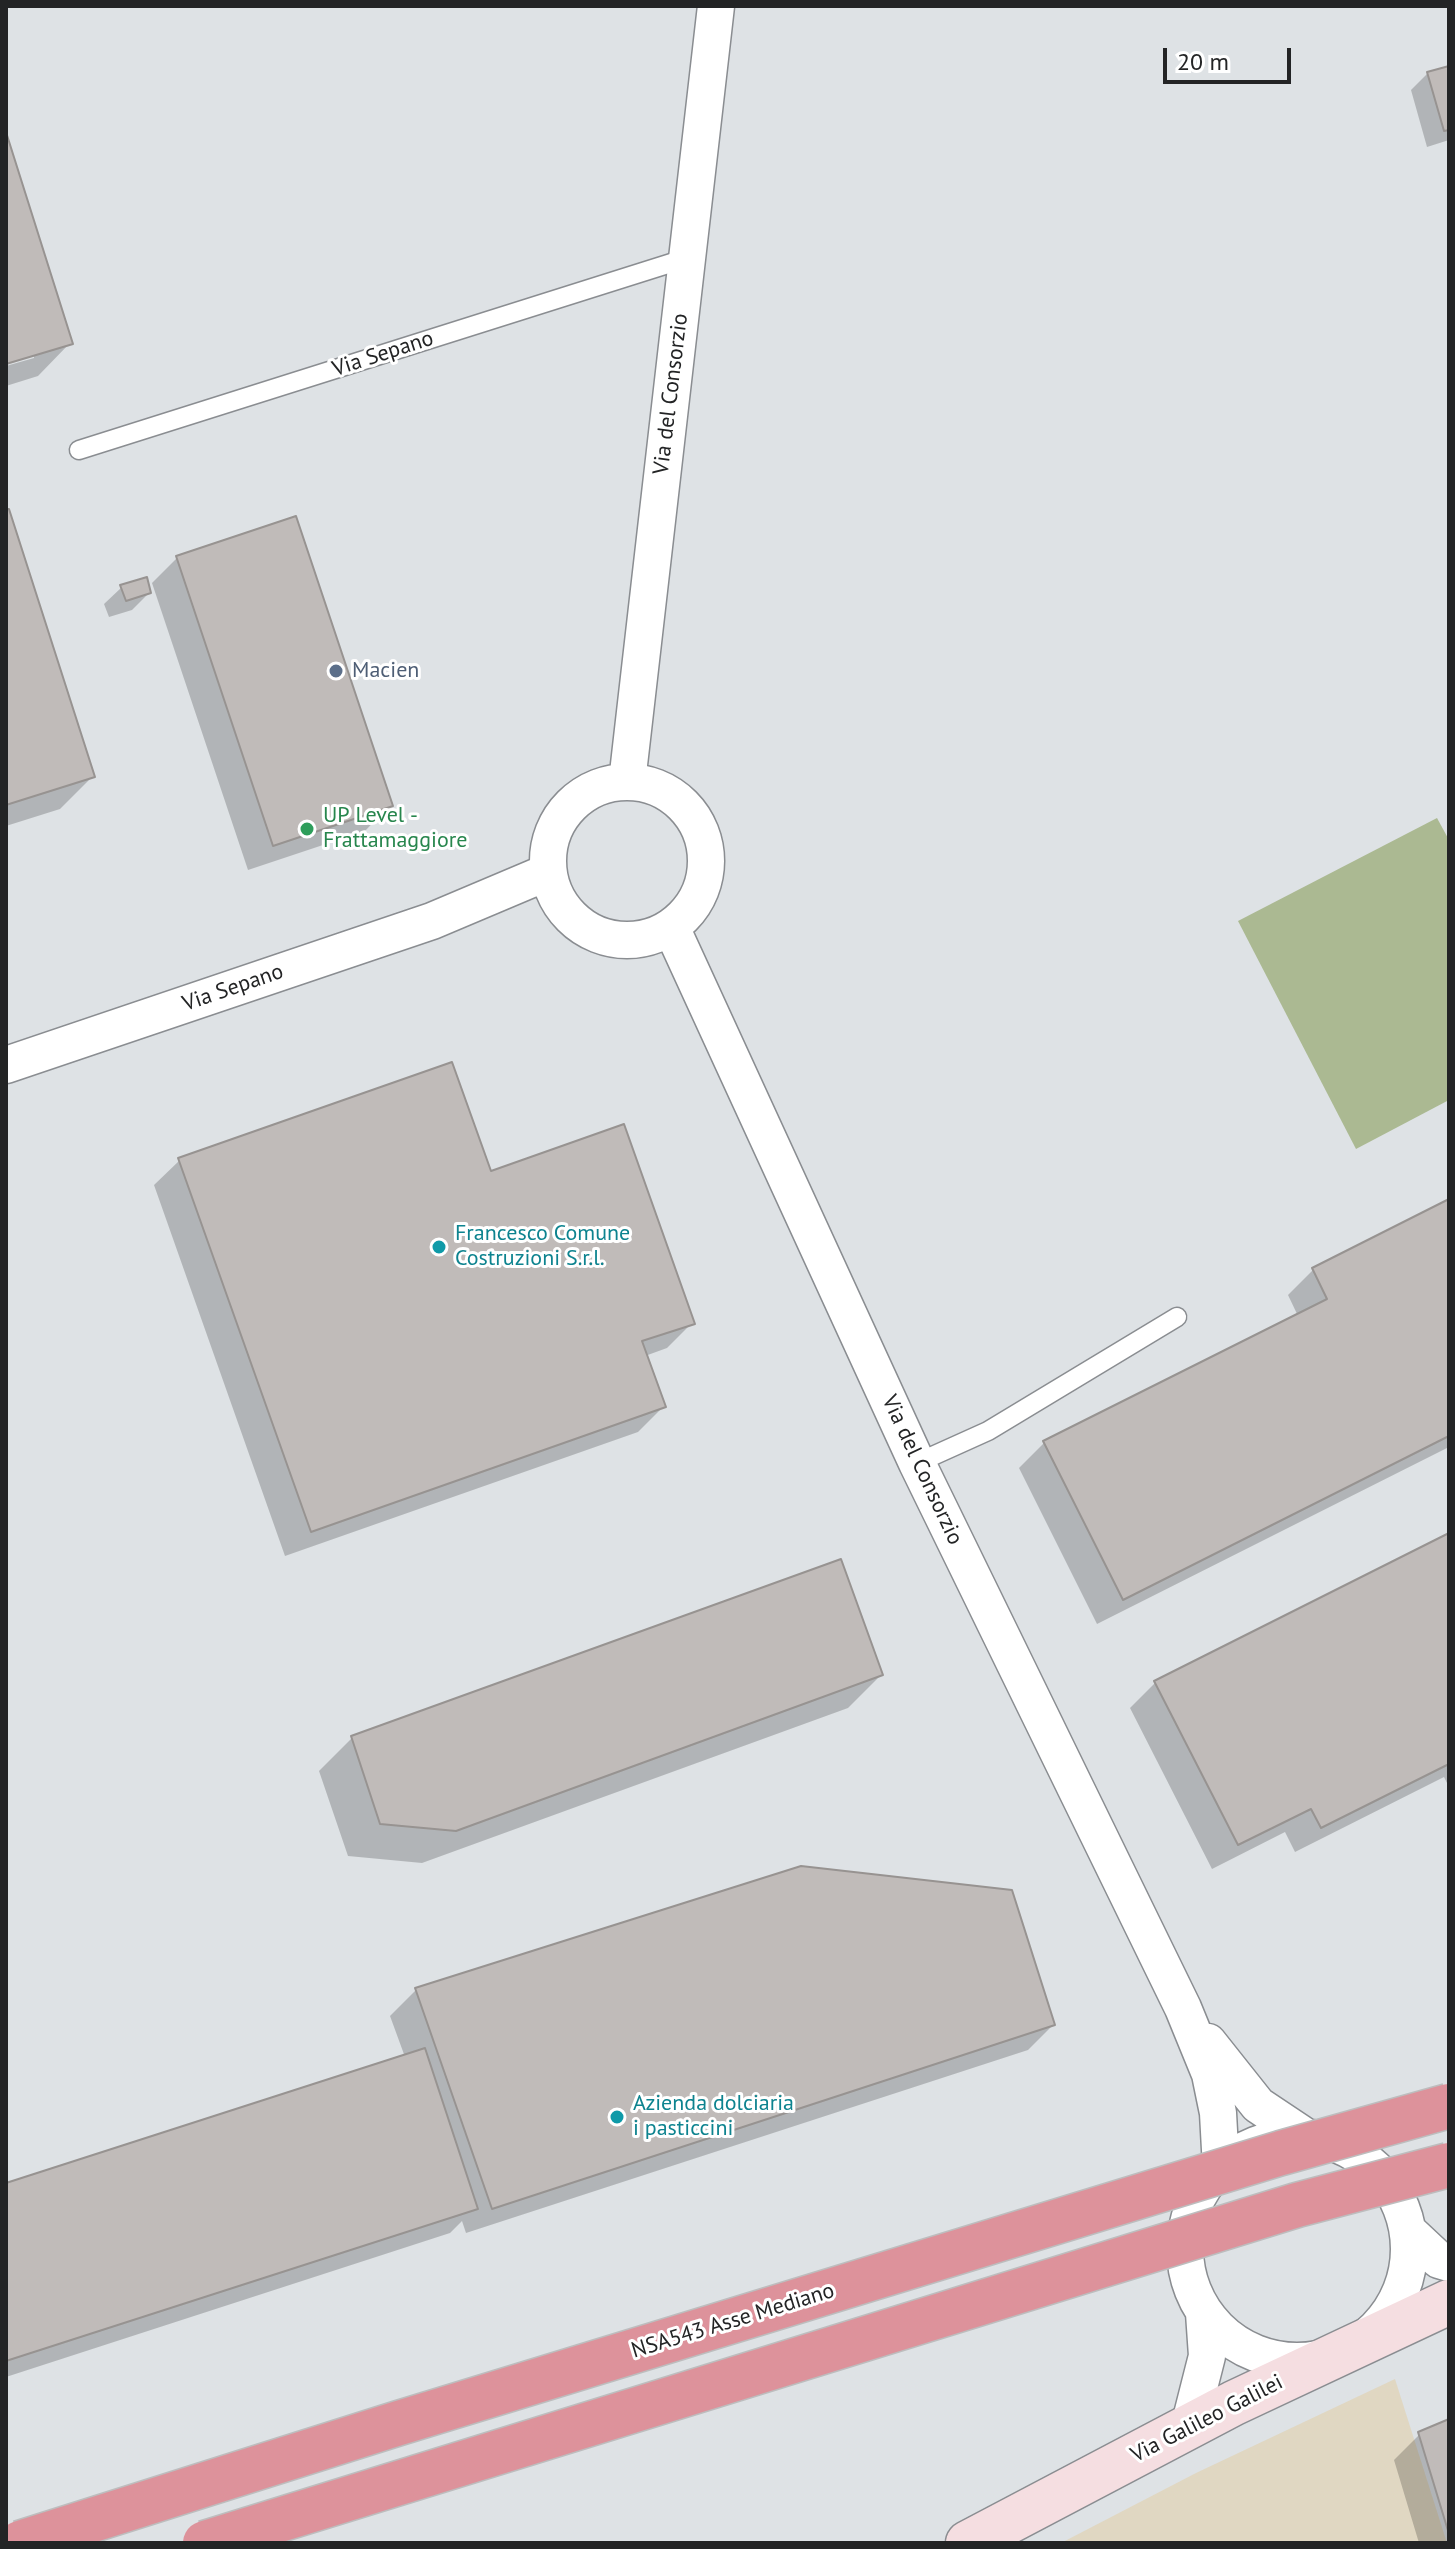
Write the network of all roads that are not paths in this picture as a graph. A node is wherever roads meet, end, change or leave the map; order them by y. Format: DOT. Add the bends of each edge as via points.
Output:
graph roads {
  1 [pos="716,6"];
  2 [pos="687,258"];
  3 [pos="79,450"];
  4 [pos="627,782"];
  5 [pos="548,872"];
  6 [pos="671,927"];
  7 [pos="6,1065"];
  8 [pos="1177,1317"];
  9 [pos="917,1463"];
  10 [pos="1183,2008"];
  11 [pos="1449,2106"];
  12 [pos="1306,2137"];
  13 [pos="1449,2165"];
  14 [pos="1221,2168"];
  15 [pos="1408,2231"];
  16 [pos="1449,2263"];
  17 [pos="1449,2302"];
  18 [pos="1204,2313"];
  19 [pos="1340,2353"];
  20 [pos="1189,2427"];
  21 [pos="20,2543"];
  22 [pos="205,2543"];
  23 [pos="968,2543"];
  1 -- 2 [label="street, Via del Consorzio"];
  2 -- 3 [label="lane, Via Sepano"];
  2 -- 4 [label="street, Via del Consorzio"];
  4 -- 5 [label="street" via="600,787 577,800 559,820"];
  4 -- 6 [label="street" via="674,797 703,838 707,863 702,888 690,910"];
  5 -- 6 [label="street" via="573,919 595,933 620,940 647,938"];
  5 -- 7 [label="street, Via Sepano" via="432,921"];
  6 -- 9 [label="street, Via del Consorzio"];
  8 -- 9 [label="lane" via="988,1431"];
  9 -- 10 [label="street, Via del Consorzio"];
  10 -- 12 [label="street, Via del Consorzio" via="1258,2105"];
  10 -- 14 [label="street, Via del Consorzio" via="1210,2074"];
  11 -- 21 [label="highway, NSA543 Asse Mediano, bridge" via="1251,2162"];
  12 -- 14 [label="street, Via del Consorzio" via="1270,2140 1236,2154"];
  12 -- 15 [label="street, Via del Consorzio" via="1341,2146 1372,2165 1396,2195"];
  13 -- 22 [label="highway, bridge" via="1266,2214"];
  14 -- 18 [label="street, Via del Consorzio" via="1191,2209 1184,2245 1189,2281"];
  15 -- 16 [label="street, Via del Consorzio"];
  15 -- 19 [label="street, Via del Consorzio" via="1408,2269 1395,2304 1371,2334"];
  17 -- 19 [label="street, Via Galileo Galilei"];
  18 -- 19 [label="street, Via del Consorzio" via="1229,2340 1263,2357 1301,2362"];
  18 -- 20 [label="street, Via del Consorzio" via="1207,2356"];
  19 -- 20 [label="street, Via Galileo Galilei"];
  20 -- 23 [label="street, Via Galileo Galilei"];
}
